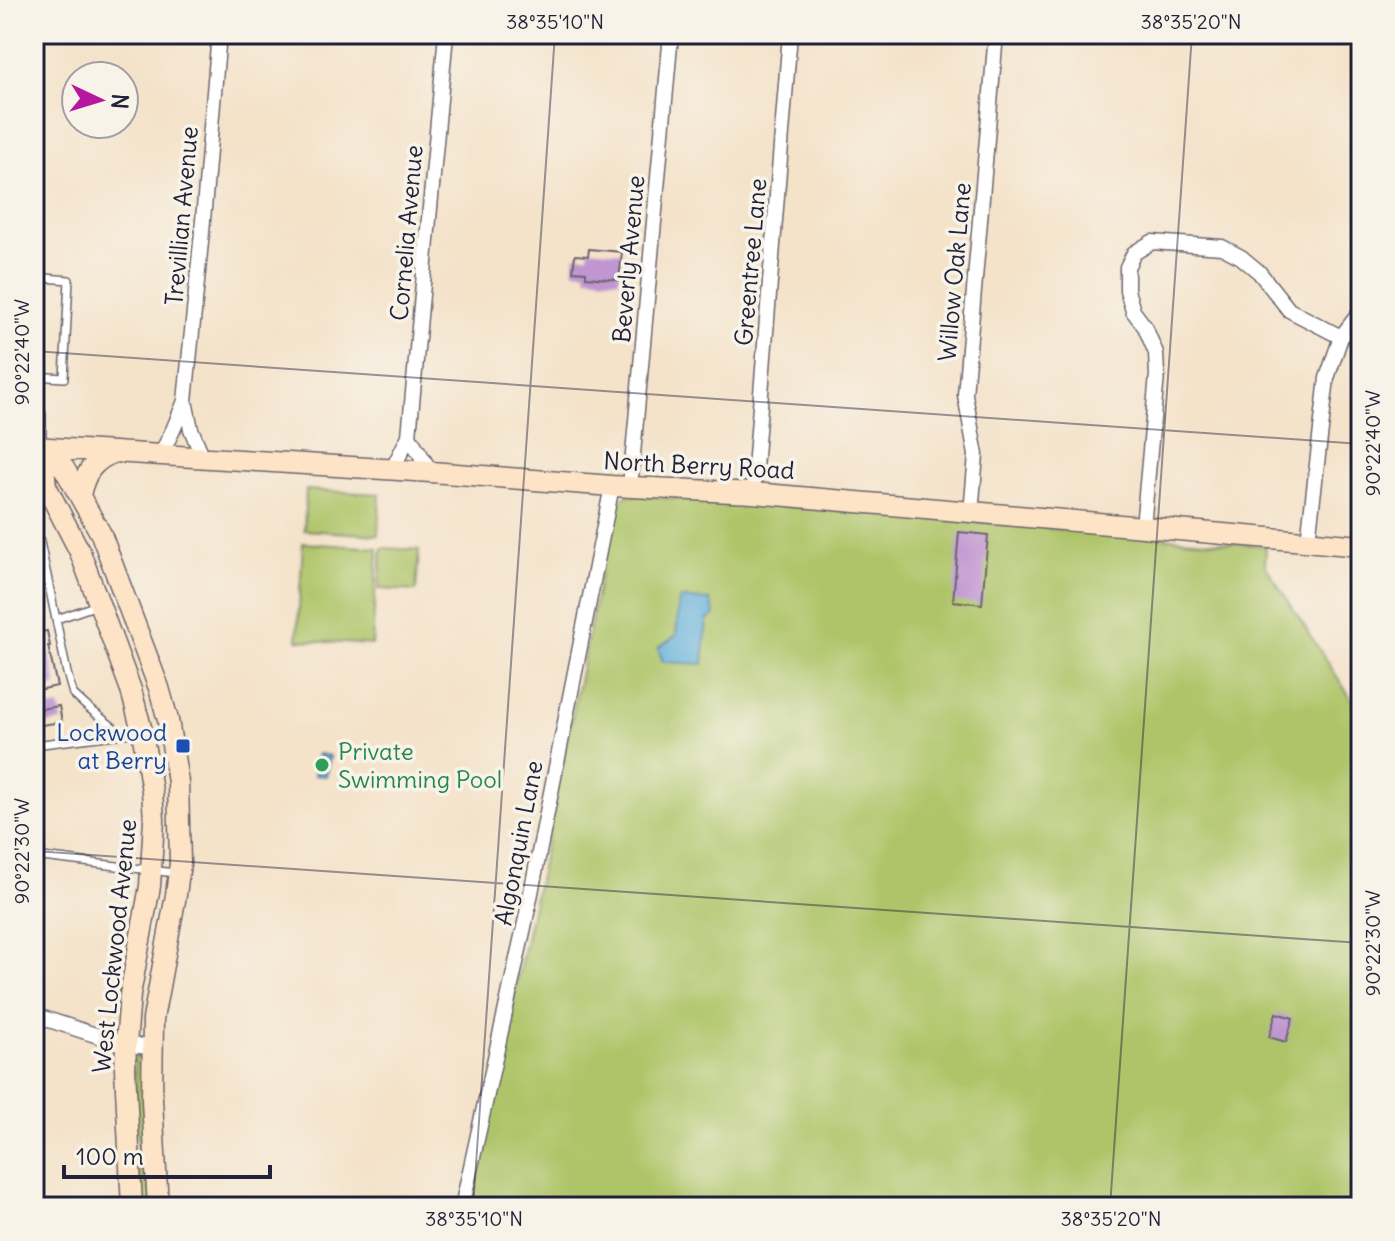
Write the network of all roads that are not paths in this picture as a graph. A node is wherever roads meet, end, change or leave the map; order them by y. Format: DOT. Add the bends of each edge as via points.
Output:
graph roads {
  1 [pos="219,34"];
  2 [pos="446,34"];
  3 [pos="671,34"];
  4 [pos="790,34"];
  5 [pos="996,34"];
  6 [pos="34,277"];
  7 [pos="1361,311"];
  8 [pos="1341,337"];
  9 [pos="34,376"];
  10 [pos="34,393"];
  11 [pos="185,401"];
  12 [pos="36,406"];
  13 [pos="409,436"];
  14 [pos="38,447"];
  15 [pos="115,452"];
  16 [pos="161,454"];
  17 [pos="203,458"];
  18 [pos="392,470"];
  19 [pos="431,472"];
  20 [pos="621,487"];
  21 [pos="753,493"];
  22 [pos="80,495"];
  23 [pos="971,513"];
  24 [pos="1143,527"];
  25 [pos="34,530"];
  26 [pos="1308,541"];
  27 [pos="1361,546"];
  28 [pos="125,597"];
  29 [pos="99,605"];
  30 [pos="57,619"];
  31 [pos="169,725"];
  32 [pos="132,732"];
  33 [pos="34,745"];
  34 [pos="34,856"];
  35 [pos="151,871"];
  36 [pos="178,874"];
  37 [pos="34,1015"];
  38 [pos="126,1045"];
  39 [pos="152,1047"];
  40 [pos="132,1207"];
  41 [pos="158,1207"];
  42 [pos="462,1207"];
  1 -- 11 [label="street, Trevillian Avenue"];
  2 -- 13 [label="street, Cornelia Avenue"];
  3 -- 20 [label="street, Beverly Avenue"];
  4 -- 21 [label="street, Greentree Lane"];
  5 -- 23 [label="street, Willow Oak Lane" via="965,395 976,455"];
  6 -- 9 [label="lane" via="69,280 64,378"];
  7 -- 8 [label="street"];
  8 -- 24 [label="street" via="1289,310 1259,272 1222,247 1152,242 1134,253 1127,267 1127,290 1156,353 1157,375"];
  8 -- 26 [label="street" via="1327,378"];
  10 -- 12 [label="lane"];
  11 -- 16 [label="street, Trevillian Avenue"];
  11 -- 17 [label="street, Trevillian Avenue"];
  12 -- 14 [label="lane" via="43,427"];
  13 -- 18 [label="street, Cornelia Avenue"];
  13 -- 19 [label="street"];
  14 -- 15 [label="main road, North Berry Road"];
  14 -- 22 [label="main road, West Lockwood Avenue" via="64,468"];
  14 -- 29 [label="main road, West Lockwood Avenue" via="50,502 80,552"];
  15 -- 16 [label="main road, North Berry Road"];
  15 -- 22 [label="main road" via="91,466"];
  16 -- 17 [label="main road, North Berry Road"];
  17 -- 18 [label="main road, North Berry Road"];
  18 -- 19 [label="main road, North Berry Road"];
  19 -- 20 [label="main road, North Berry Road"];
  20 -- 21 [label="main road, North Berry Road"];
  20 -- 42 [label="street, Algonquin Lane"];
  21 -- 23 [label="main road, North Berry Road"];
  22 -- 28 [label="main road, West Lockwood Avenue"];
  23 -- 24 [label="main road, North Berry Road"];
  24 -- 26 [label="main road, North Berry Road"];
  25 -- 30 [label="lane"];
  26 -- 27 [label="main road, North Berry Road"];
  28 -- 29 [label="main road"];
  28 -- 31 [label="main road, West Lockwood Avenue"];
  29 -- 30 [label="lane"];
  29 -- 32 [label="main road, West Lockwood Avenue" via="131,690"];
  30 -- 32 [label="lane" via="73,694"];
  31 -- 32 [label="main road"];
  31 -- 36 [label="main road, West Lockwood Avenue" via="178,782"];
  32 -- 33 [label="lane"];
  32 -- 35 [label="main road, West Lockwood Avenue" via="153,805"];
  34 -- 35 [label="lane"];
  35 -- 36 [label="lane"];
  35 -- 38 [label="main road, West Lockwood Avenue"];
  36 -- 39 [label="main road, West Lockwood Avenue"];
  37 -- 38 [label="street"];
  38 -- 39 [label="street"];
  38 -- 40 [label="main road, West Lockwood Avenue"];
  39 -- 41 [label="main road, West Lockwood Avenue"];
}
